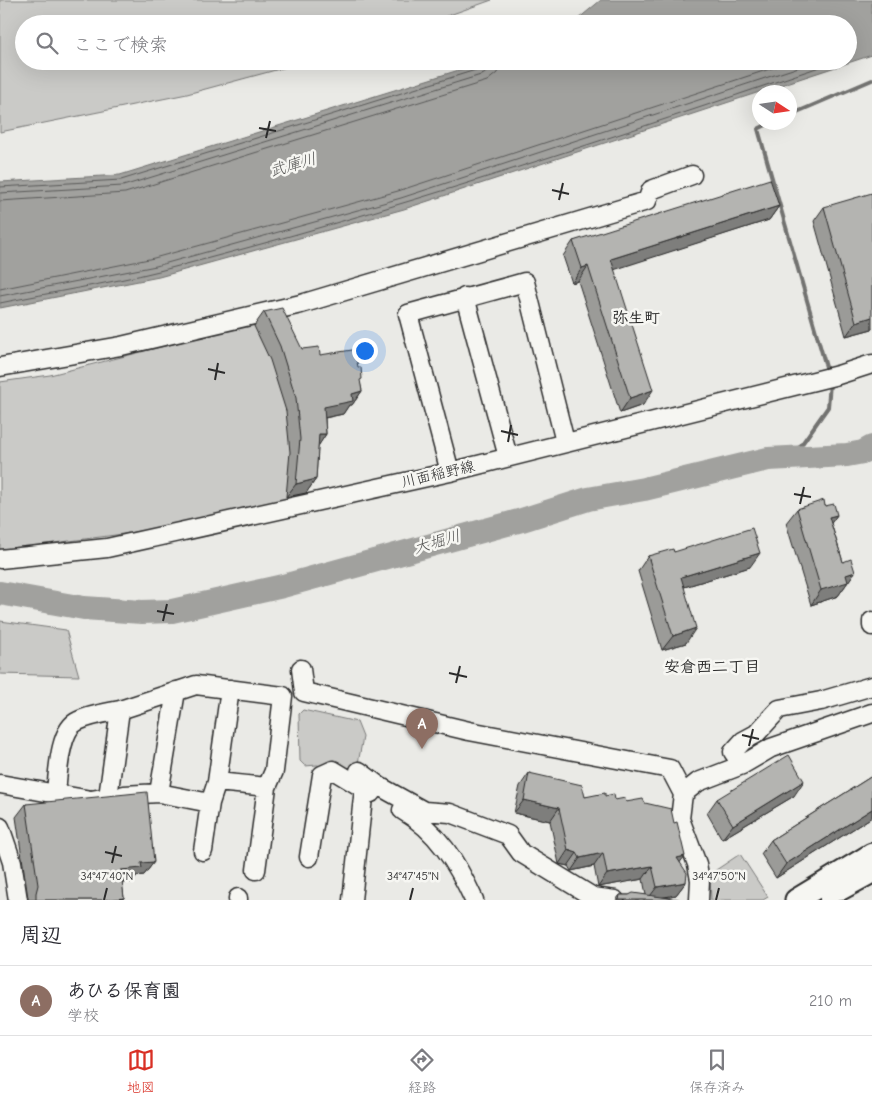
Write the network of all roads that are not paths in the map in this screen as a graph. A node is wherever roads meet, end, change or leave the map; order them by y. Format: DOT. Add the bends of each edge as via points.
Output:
graph roads {
  1 [pos="692,175"];
  2 [pos="465,297"];
  3 [pos="872,364"];
  4 [pos="0,368"];
  5 [pos="565,442"];
  6 [pos="508,457"];
  7 [pos="450,472"];
  8 [pos="0,559"];
  9 [pos="872,621"];
  10 [pos="872,626"];
  11 [pos="301,669"];
  12 [pos="872,686"];
  13 [pos="230,689"];
  14 [pos="176,691"];
  15 [pos="120,710"];
  16 [pos="872,713"];
  17 [pos="742,765"];
  18 [pos="359,771"];
  19 [pos="217,782"];
  20 [pos="0,784"];
  21 [pos="267,787"];
  22 [pos="364,788"];
  23 [pos="56,793"];
  24 [pos="159,793"];
  25 [pos="683,794"];
  26 [pos="108,797"];
  27 [pos="210,803"];
  28 [pos="0,827"];
  29 [pos="203,851"];
  30 [pos="872,854"];
  31 [pos="309,858"];
  32 [pos="256,870"];
  33 [pos="872,872"];
  34 [pos="827,899"];
  35 [pos="18,900"];
  36 [pos="352,900"];
  37 [pos="474,900"];
  38 [pos="616,900"];
  39 [pos="699,900"];
  40 [pos="796,900"];
  1 -- 4 [label="street" via="651,190 647,201 301,304 121,346"];
  2 -- 5 [label="street" via="524,282"];
  2 -- 6 [label="street"];
  2 -- 7 [label="street" via="408,314"];
  3 -- 5 [label="street, 川面稲野線"];
  5 -- 6 [label="street, 川面稲野線"];
  6 -- 7 [label="street, 川面稲野線"];
  7 -- 8 [label="street, 川面稲野線" via="107,548"];
  9 -- 10 [label="street"];
  11 -- 25 [label="street" via="304,692 469,730 670,769"];
  12 -- 17 [label="street" via="821,702 779,709 734,752"];
  13 -- 14 [label="street" via="196,685"];
  13 -- 19 [label="street"];
  13 -- 21 [label="street" via="283,696 274,772"];
  14 -- 15 [label="street"];
  14 -- 24 [label="street"];
  15 -- 23 [label="street" via="71,725 63,744"];
  15 -- 26 [label="street"];
  16 -- 17 [label="street" via="771,748"];
  17 -- 25 [label="street" via="698,782"];
  18 -- 38 [label="street" via="424,811 450,813 508,835 521,853 593,897"];
  19 -- 21 [label="street"];
  19 -- 27 [label="street"];
  20 -- 23 [label="street"];
  21 -- 32 [label="street"];
  22 -- 31 [label="street" via="333,770 322,775"];
  22 -- 36 [label="street"];
  22 -- 37 [label="street" via="416,819 437,837"];
  23 -- 26 [label="street" via="91,800"];
  24 -- 26 [label="street"];
  24 -- 27 [label="street"];
  25 -- 39 [label="street" via="680,819 697,864"];
  27 -- 29 [label="street"];
  28 -- 35 [label="street" via="12,862"];
  30 -- 40 [label="main road"];
  33 -- 34 [label="main road"];
}
